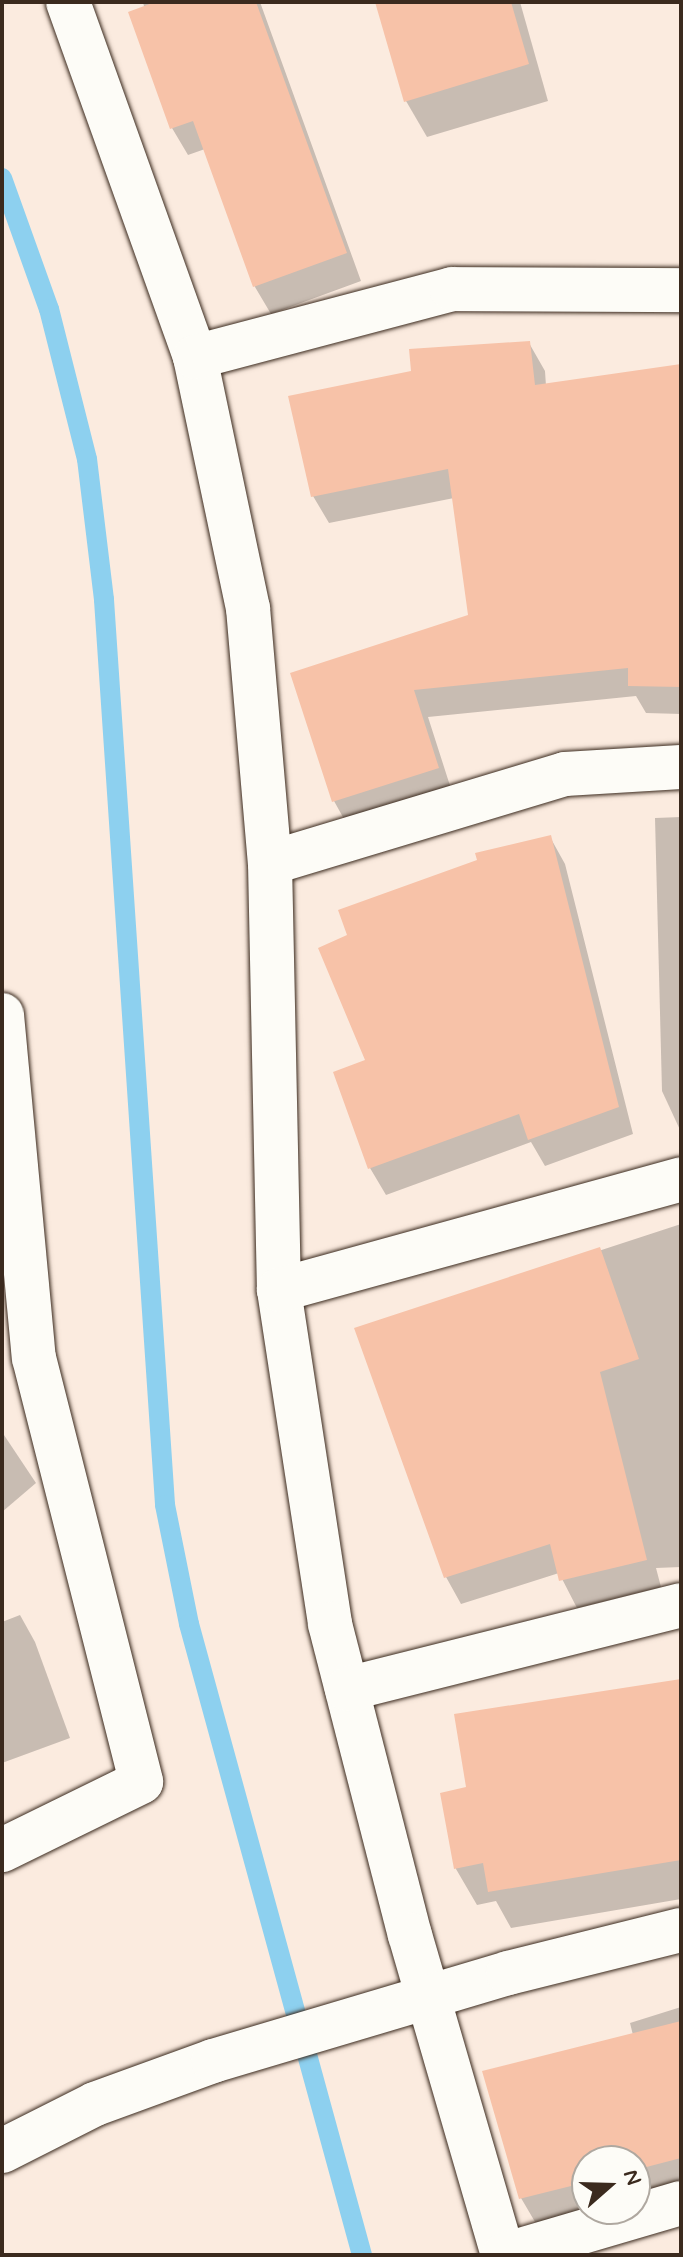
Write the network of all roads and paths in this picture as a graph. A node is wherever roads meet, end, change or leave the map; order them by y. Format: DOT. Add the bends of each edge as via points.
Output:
graph roads {
  1 [pos="68,2"];
  2 [pos="681,290"];
  3 [pos="195,357"];
  4 [pos="681,767"];
  5 [pos="270,863"];
  6 [pos="2,1015"];
  7 [pos="681,1179"];
  8 [pos="279,1290"];
  9 [pos="18,1363"];
  10 [pos="681,1605"];
  11 [pos="347,1689"];
  12 [pos="2,1850"];
  13 [pos="681,1930"];
  14 [pos="428,2000"];
  15 [pos="2,2151"];
  16 [pos="681,2203"];
  17 [pos="503,2255"];
  1 -- 3 [label="street"];
  2 -- 3 [label="street" via="452,289"];
  3 -- 5 [label="street" via="248,608"];
  4 -- 5 [label="street" via="565,774"];
  5 -- 8 [label="street"];
  6 -- 9 [label="street"];
  7 -- 8 [label="street"];
  8 -- 11 [label="street" via="330,1624"];
  9 -- 12 [label="street" via="141,1782"];
  10 -- 11 [label="street"];
  11 -- 14 [label="street"];
  13 -- 14 [label="street" via="508,1973"];
  14 -- 15 [label="street" via="213,2061 95,2104"];
  14 -- 17 [label="street"];
  16 -- 17 [label="street"];
}
